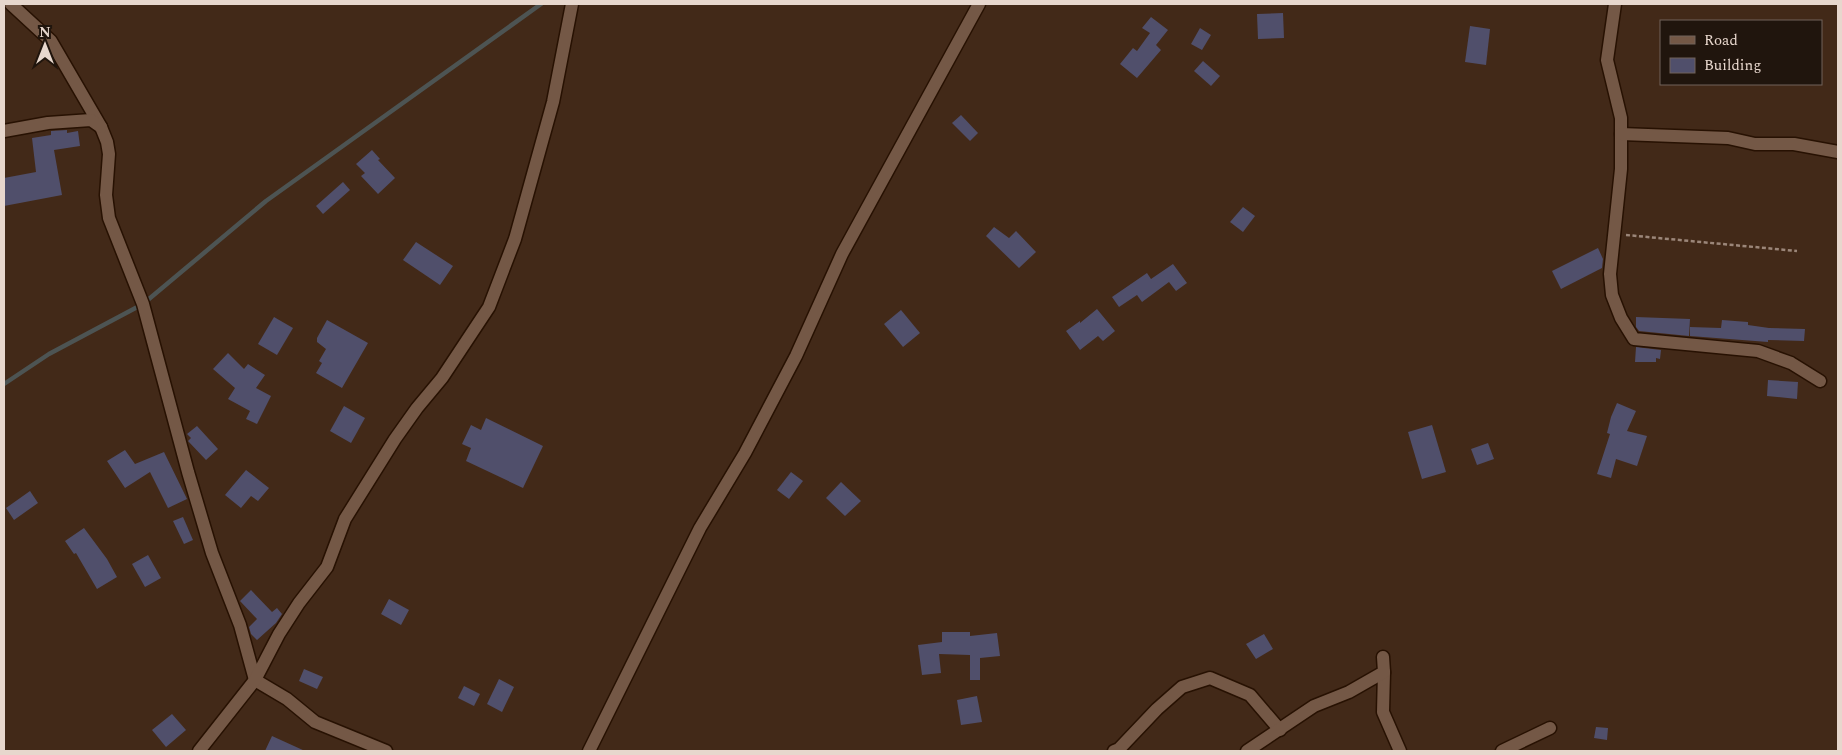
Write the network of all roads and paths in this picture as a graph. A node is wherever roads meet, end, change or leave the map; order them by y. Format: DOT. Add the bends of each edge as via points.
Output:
graph roads {
  1 [pos="11,4"];
  2 [pos="572,4"];
  3 [pos="979,4"];
  4 [pos="1615,4"];
  5 [pos="101,127"];
  6 [pos="4,132"];
  7 [pos="1621,134"];
  8 [pos="1838,152"];
  9 [pos="1615,234"];
  10 [pos="1797,251"];
  11 [pos="1820,381"];
  12 [pos="1383,657"];
  13 [pos="1384,672"];
  14 [pos="255,680"];
  15 [pos="1550,728"];
  16 [pos="1280,730"];
  17 [pos="199,751"];
  18 [pos="386,751"];
  19 [pos="589,751"];
  20 [pos="1114,751"];
  21 [pos="1247,751"];
  22 [pos="1400,751"];
  23 [pos="1502,751"];
  1 -- 5 [label="street" via="51,41"];
  2 -- 14 [label="street" via="551,111 514,239 489,307 442,378 394,439 346,519 327,567 279,634"];
  3 -- 19 [label="street" via="842,254 796,356 745,453 700,528"];
  4 -- 7 [label="street" via="1607,60 1618,102"];
  5 -- 6 [label="street" via="91,120 48,123"];
  5 -- 14 [label="street" via="109,154 106,195 109,218 142,304 209,544 240,625"];
  7 -- 8 [label="street" via="1699,135 1755,144 1794,144"];
  7 -- 9 [label="street"];
  9 -- 10 [label="path"];
  9 -- 11 [label="street" via="1610,274 1612,295 1634,339 1758,351 1791,363"];
  12 -- 13 [label="street"];
  13 -- 16 [label="street" via="1349,692 1314,706"];
  13 -- 22 [label="street" via="1383,712"];
  14 -- 17 [label="street"];
  14 -- 18 [label="street" via="287,699 314,722"];
  15 -- 23 [label="street"];
  16 -- 20 [label="street" via="1250,695 1210,678 1182,687"];
  16 -- 21 [label="street"];
}
